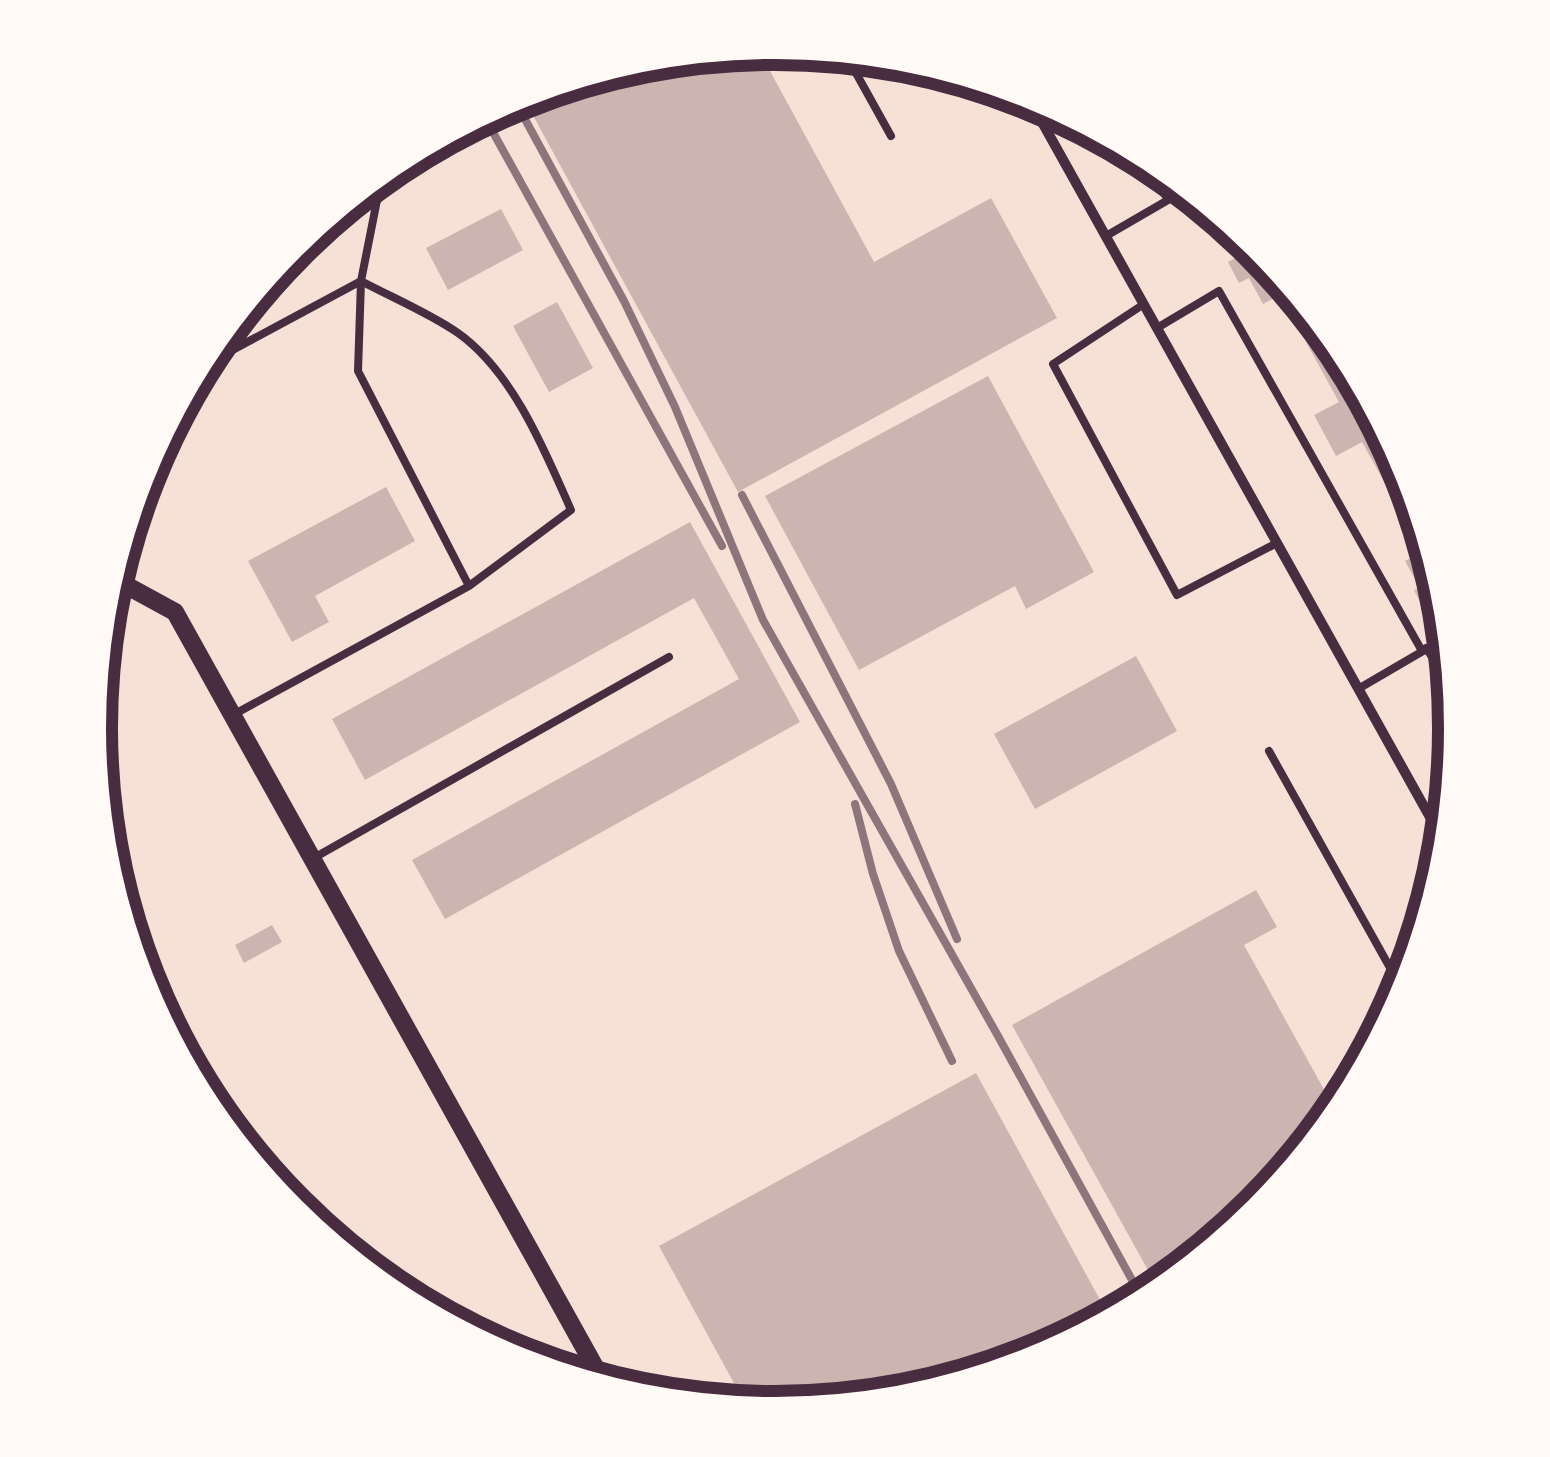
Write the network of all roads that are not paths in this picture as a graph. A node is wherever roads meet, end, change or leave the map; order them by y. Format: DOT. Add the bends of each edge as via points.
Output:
graph roads {
  1 [pos="855,70"];
  2 [pos="1042,122"];
  3 [pos="891,136"];
  4 [pos="1163,191"];
  5 [pos="377,197"];
  6 [pos="1106,236"];
  7 [pos="361,281"];
  8 [pos="1144,304"];
  9 [pos="1156,328"];
  10 [pos="229,352"];
  11 [pos="1277,543"];
  12 [pos="127,586"];
  13 [pos="469,586"];
  14 [pos="1433,644"];
  15 [pos="1424,649"];
  16 [pos="669,658"];
  17 [pos="1435,664"];
  18 [pos="1358,689"];
  19 [pos="231,716"];
  20 [pos="1268,751"];
  21 [pos="1432,822"];
  22 [pos="312,859"];
  23 [pos="1395,964"];
  24 [pos="1390,967"];
  25 [pos="1392,971"];
  26 [pos="595,1367"];
  1 -- 3 [label="lane"];
  2 -- 6 [label="street"];
  4 -- 6 [label="lane" via="1168,200"];
  5 -- 7 [label="lane"];
  6 -- 8 [label="street"];
  7 -- 10 [label="lane"];
  7 -- 13 [label="lane" via="358,371"];
  7 -- 13 [label="lane" via="460,334 505,381 571,510"];
  8 -- 9 [label="street"];
  8 -- 11 [label="lane" via="1053,364 1177,595"];
  9 -- 11 [label="street"];
  9 -- 15 [label="lane" via="1219,291"];
  11 -- 18 [label="street"];
  12 -- 19 [label="street" via="174,612"];
  13 -- 19 [label="lane"];
  14 -- 15 [label="lane"];
  15 -- 17 [label="lane"];
  15 -- 18 [label="lane"];
  16 -- 22 [label="lane"];
  18 -- 21 [label="street"];
  19 -- 22 [label="street"];
  20 -- 24 [label="lane"];
  22 -- 26 [label="street"];
  23 -- 24 [label="lane"];
  24 -- 25 [label="lane"];
}
